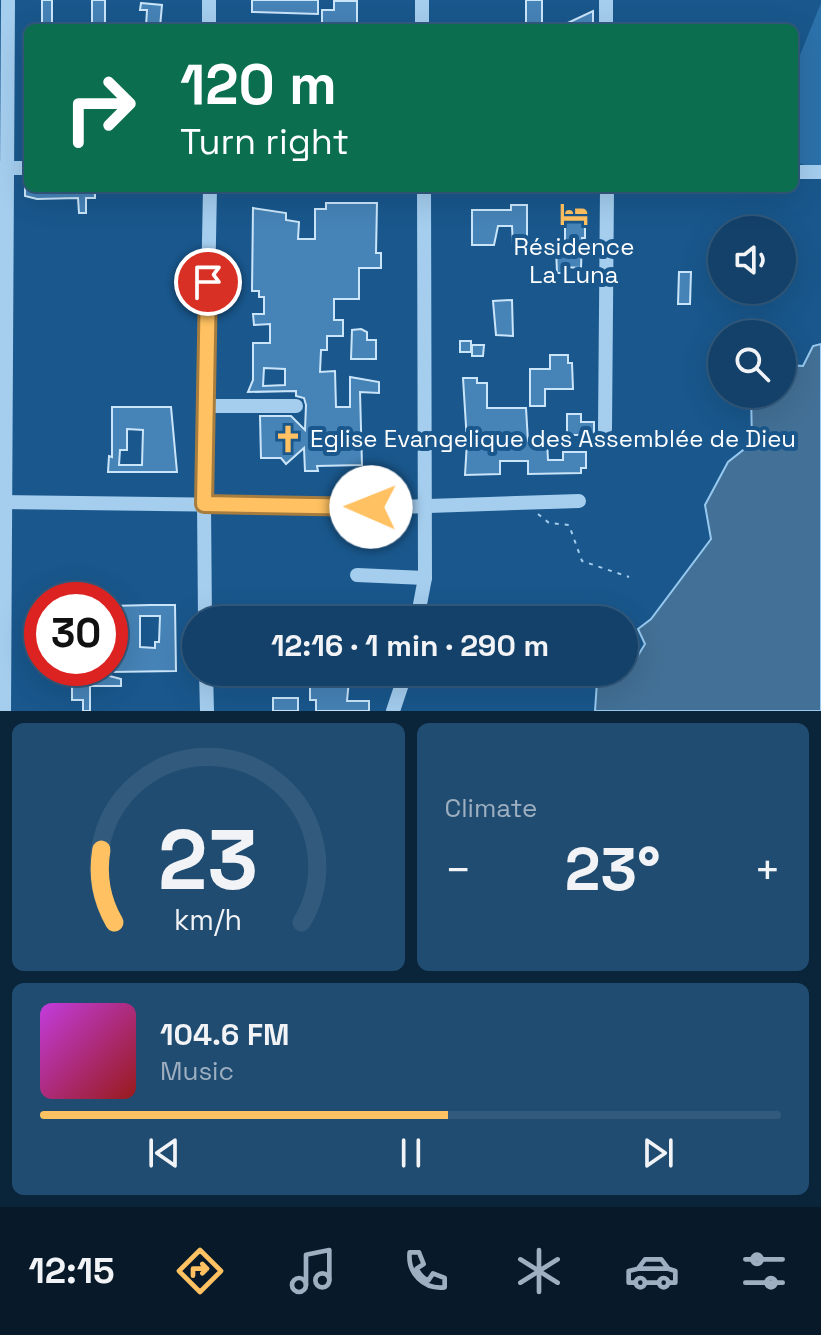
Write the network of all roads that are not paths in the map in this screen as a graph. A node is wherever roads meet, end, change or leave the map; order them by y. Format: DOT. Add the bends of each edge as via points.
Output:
graph roads {
  1 [pos="8,0"];
  2 [pos="209,0"];
  3 [pos="422,0"];
  4 [pos="606,0"];
  5 [pos="209,24"];
  6 [pos="422,24"];
  7 [pos="606,24"];
  8 [pos="4,168"];
  9 [pos="798,172"];
  10 [pos="821,172"];
  11 [pos="210,192"];
  12 [pos="424,192"];
  13 [pos="607,192"];
  14 [pos="4,327"];
  15 [pos="206,406"];
  16 [pos="296,406"];
  17 [pos="605,429"];
  18 [pos="579,501"];
  19 [pos="3,502"];
  20 [pos="204,504"];
  21 [pos="425,506"];
  22 [pos="357,575"];
  23 [pos="425,578"];
  24 [pos="205,606"];
  25 [pos="420,606"];
  26 [pos="206,686"];
  27 [pos="401,686"];
  28 [pos="4,711"];
  29 [pos="207,711"];
  30 [pos="393,711"];
  1 -- 8 [label="street"];
  2 -- 5 [label="street"];
  3 -- 6 [label="street"];
  4 -- 7 [label="street"];
  8 -- 14 [label="street"];
  9 -- 10 [label="street"];
  11 -- 15 [label="street"];
  12 -- 21 [label="street"];
  13 -- 17 [label="street"];
  14 -- 19 [label="street"];
  15 -- 16 [label="street"];
  15 -- 20 [label="street"];
  18 -- 21 [label="street"];
  19 -- 20 [label="street"];
  19 -- 28 [label="street"];
  20 -- 21 [label="street"];
  20 -- 24 [label="street"];
  21 -- 23 [label="street"];
  22 -- 23 [label="street"];
  23 -- 25 [label="street"];
  26 -- 29 [label="street"];
  27 -- 30 [label="street"];
}
